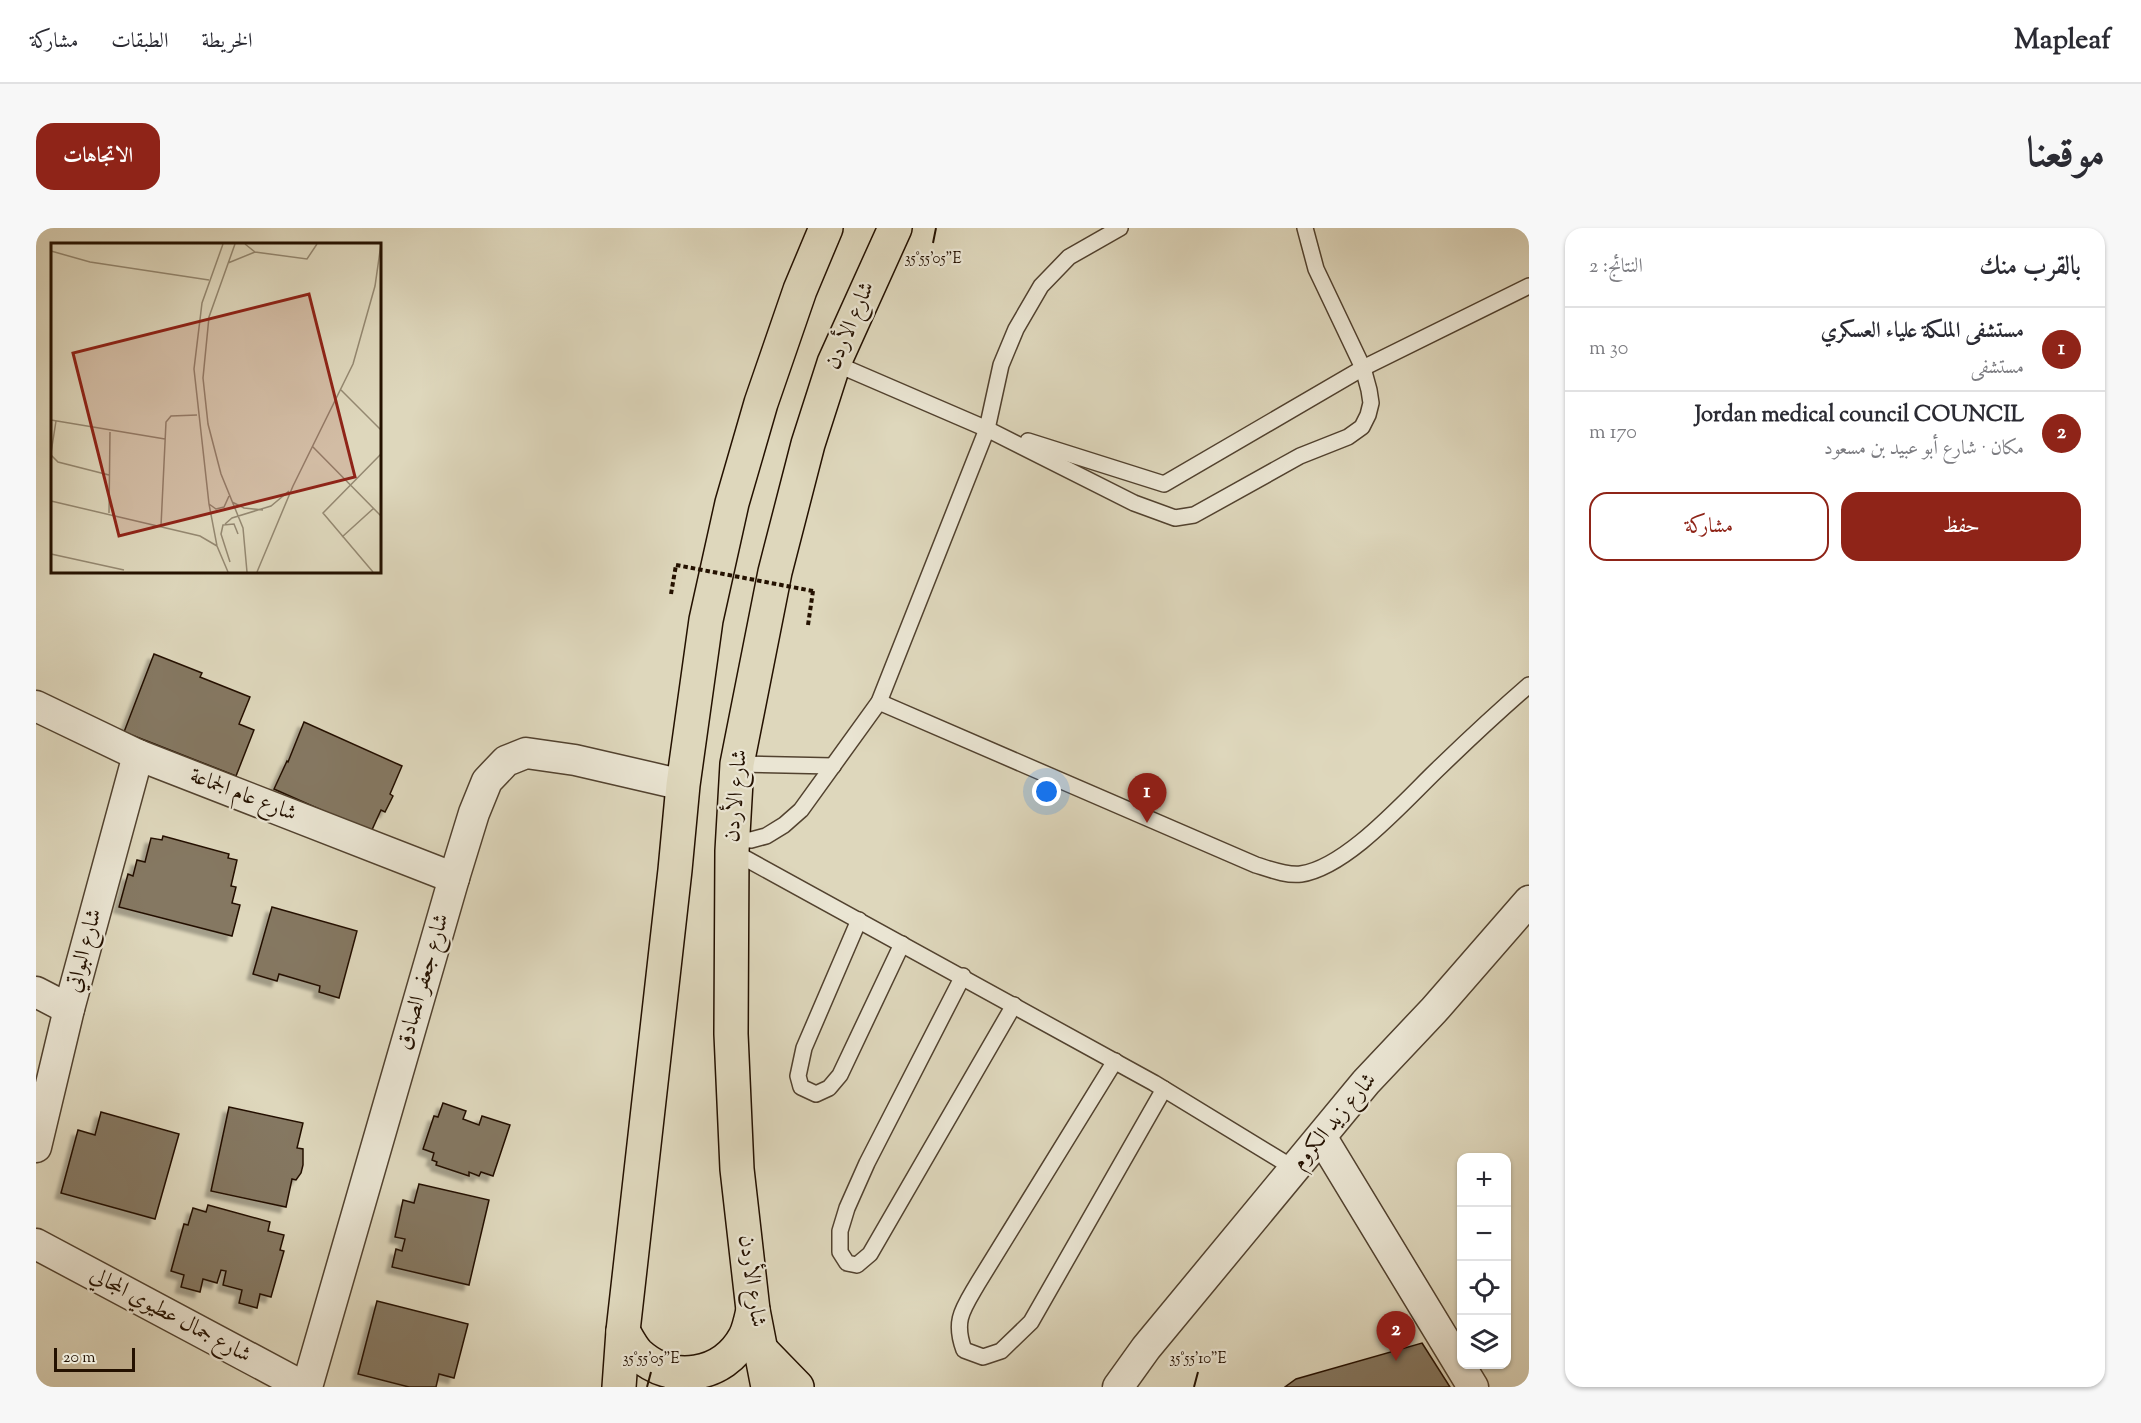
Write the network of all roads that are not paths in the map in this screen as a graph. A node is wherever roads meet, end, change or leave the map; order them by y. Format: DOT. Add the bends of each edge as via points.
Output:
graph roads {
  1 [pos="826,228"];
  2 [pos="895,228"];
  3 [pos="1120,228"];
  4 [pos="1305,228"];
  5 [pos="1529,286"];
  6 [pos="834,363"];
  7 [pos="1363,368"];
  8 [pos="987,429"];
  9 [pos="1529,685"];
  10 [pos="879,702"];
  11 [pos="36,706"];
  12 [pos="138,755"];
  13 [pos="737,764"];
  14 [pos="832,766"];
  15 [pos="683,785"];
  16 [pos="732,845"];
  17 [pos="454,878"];
  18 [pos="1529,901"];
  19 [pos="859,920"];
  20 [pos="902,944"];
  21 [pos="963,976"];
  22 [pos="36,992"];
  23 [pos="1014,1005"];
  24 [pos="69,1010"];
  25 [pos="1115,1061"];
  26 [pos="1164,1089"];
  27 [pos="1322,1138"];
  28 [pos="36,1147"];
  29 [pos="1295,1170"];
  30 [pos="36,1244"];
  31 [pos="753,1310"];
  32 [pos="623,1331"];
  33 [pos="1146,1348"];
  34 [pos="762,1351"];
  35 [pos="305,1387"];
  36 [pos="619,1387"];
  37 [pos="768,1387"];
  38 [pos="797,1387"];
  39 [pos="1094,1387"];
  40 [pos="1118,1387"];
  41 [pos="1473,1387"];
  1 -- 15 [label="highway" via="761,403 732,503 706,620"];
  2 -- 6 [label="highway, شارع الأردن"];
  3 -- 8 [label="lane" via="1069,257 1041,286 1001,365"];
  4 -- 7 [label="lane" via="1316,269"];
  5 -- 7 [label="lane"];
  6 -- 8 [label="lane"];
  6 -- 13 [label="highway, شارع الأردن" via="808,444 775,572"];
  7 -- 8 [label="lane" via="1164,484"];
  7 -- 8 [label="lane" via="1371,403 1362,427 1348,437 1300,456 1194,515 1175,518 1134,503"];
  8 -- 10 [label="lane"];
  9 -- 10 [label="lane" via="1366,838 1329,865 1300,874 1256,865"];
  10 -- 14 [label="lane"];
  11 -- 12 [label="street, شارع عام الجماعة"];
  12 -- 17 [label="street, شارع عام الجماعة"];
  12 -- 24 [label="street, شارع البواتي"];
  13 -- 14 [label="lane"];
  13 -- 16 [label="highway, شارع الأردن"];
  14 -- 16 [label="lane" via="801,810 784,825 766,836"];
  15 -- 17 [label="street, شارع جعفر الصادق" via="526,753 506,760 487,781"];
  15 -- 32 [label="highway"];
  16 -- 19 [label="lane"];
  16 -- 31 [label="highway, شارع الأردن" via="731,1034 737,1169"];
  17 -- 35 [label="street, شارع جعفر الصادق"];
  18 -- 27 [label="street, شارع زيد الكروم" via="1366,1082"];
  19 -- 20 [label="lane"];
  19 -- 20 [label="lane" via="804,1048 798,1076 801,1087 816,1094 829,1088 840,1075"];
  20 -- 21 [label="lane"];
  21 -- 23 [label="lane"];
  21 -- 23 [label="lane" via="847,1208 840,1231 840,1252 847,1263 857,1265 870,1254"];
  22 -- 24 [label="street"];
  23 -- 25 [label="lane"];
  24 -- 28 [label="street, شارع البواتي"];
  25 -- 26 [label="lane"];
  25 -- 26 [label="lane" via="962,1311 958,1334 964,1350 983,1357 1001,1351 1031,1322"];
  26 -- 29 [label="lane"];
  27 -- 29 [label="street, شارع زيد الكروم"];
  27 -- 41 [label="street"];
  29 -- 33 [label="street, شارع زيد الكروم"];
  30 -- 35 [label="street, شارع جمال عطيوي المجالي"];
  31 -- 32 [label="highway" via="741,1343 730,1357 709,1371 683,1374 658,1369 637,1353"];
  31 -- 34 [label="highway, شارع الأردن"];
  32 -- 36 [label="highway"];
  33 -- 39 [label="street, شارع زيد الكروم"];
  33 -- 40 [label="street, شارع زيد الكروم"];
  34 -- 37 [label="highway, شارع الأردن"];
  34 -- 38 [label="highway"];
}
